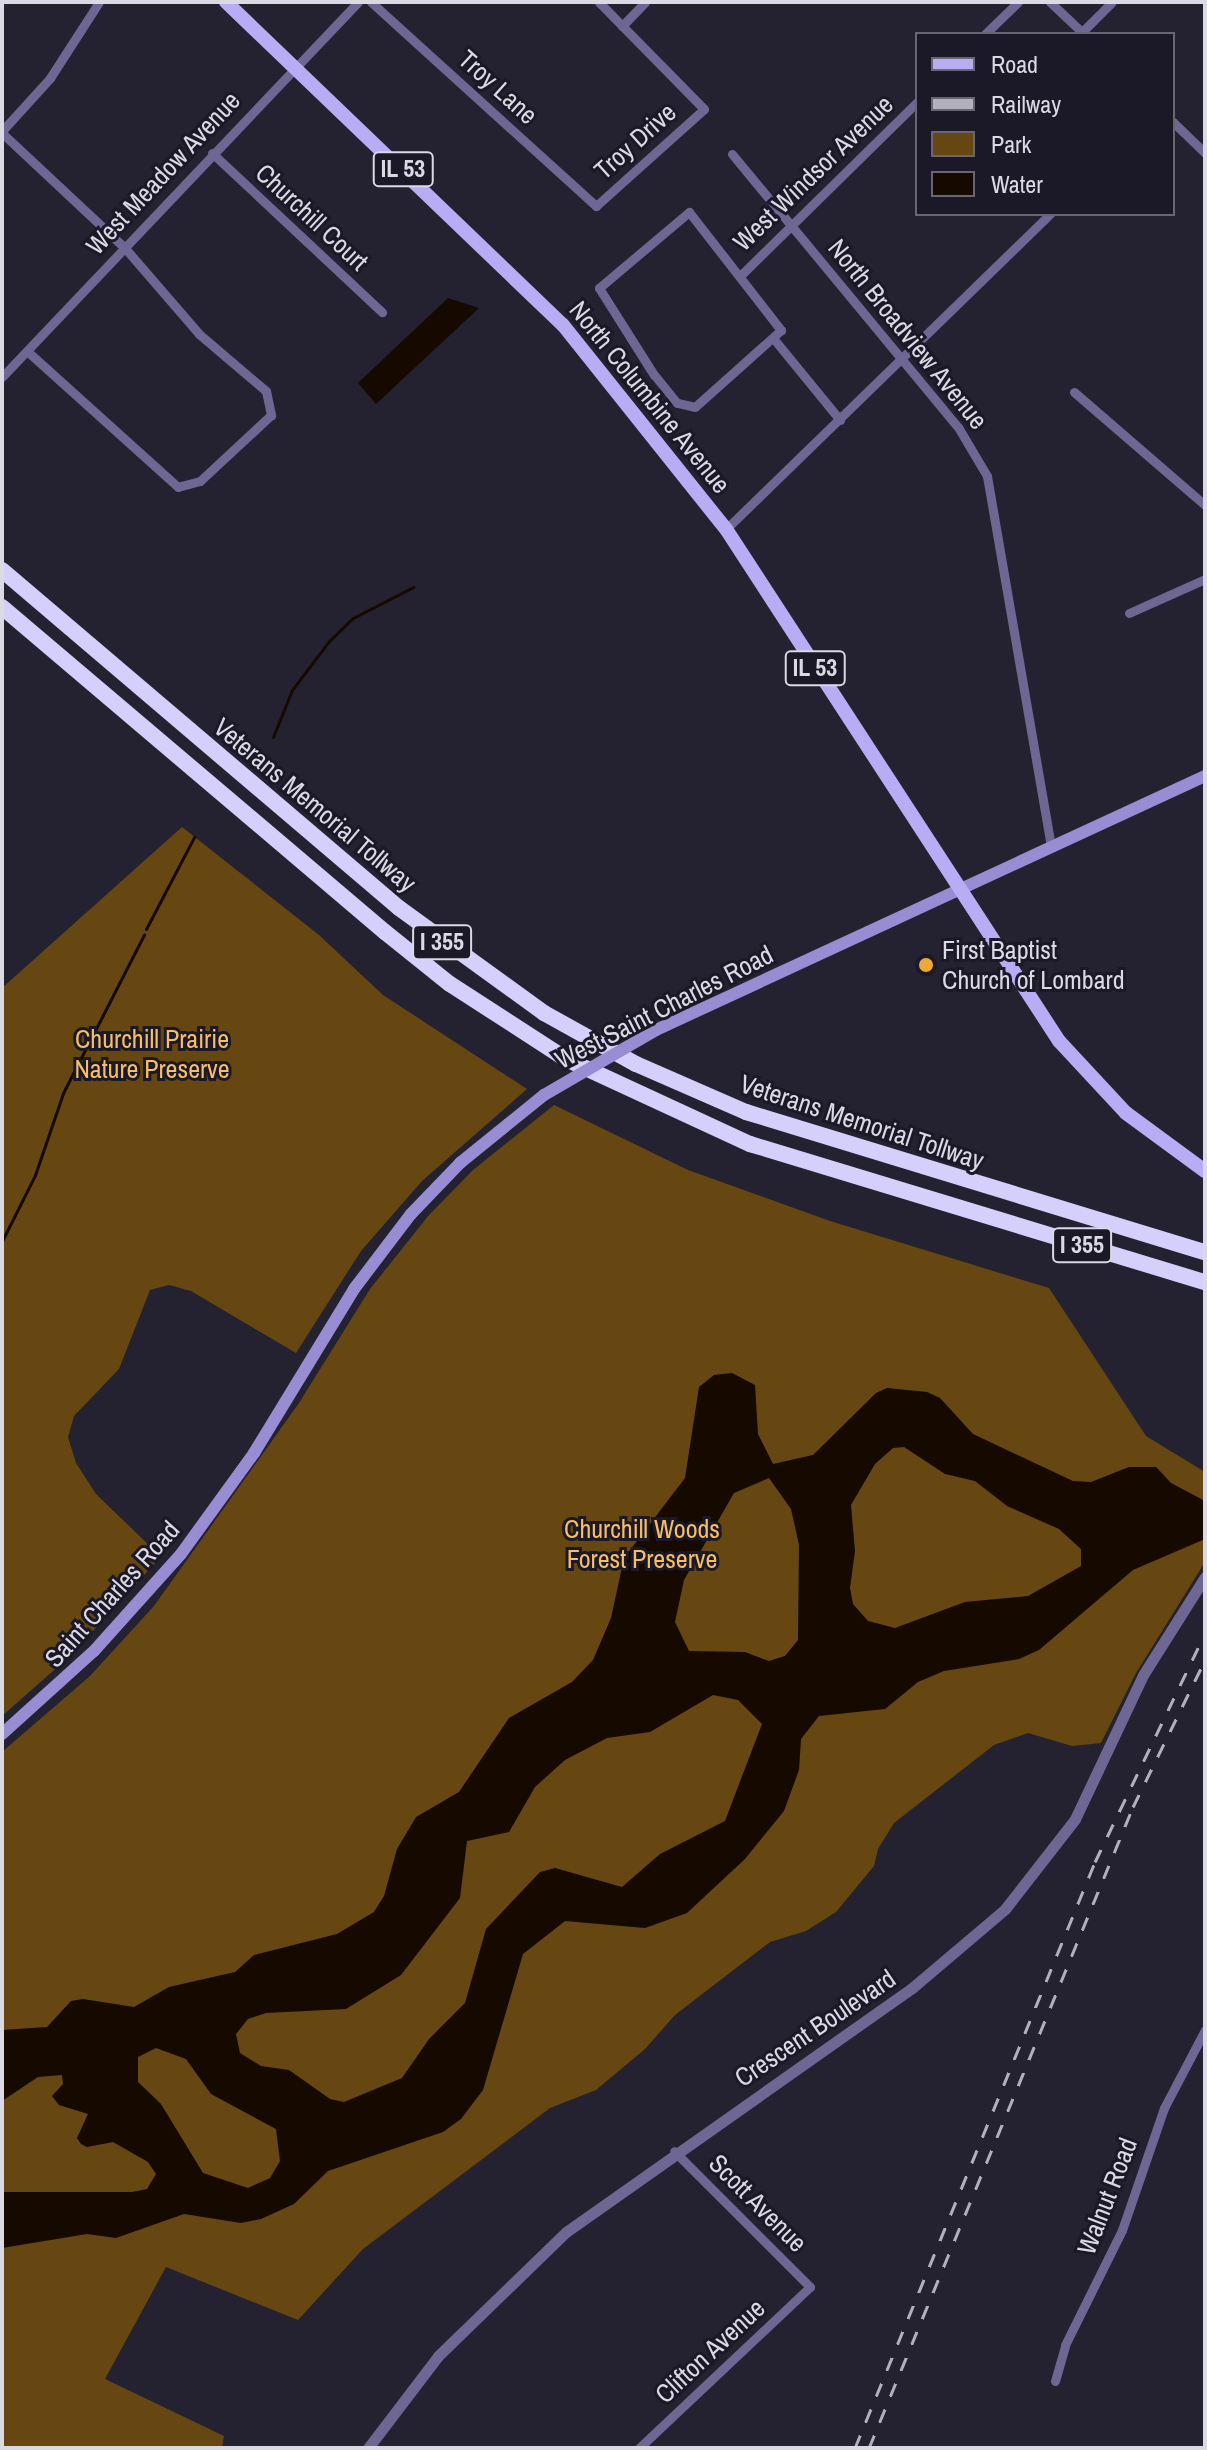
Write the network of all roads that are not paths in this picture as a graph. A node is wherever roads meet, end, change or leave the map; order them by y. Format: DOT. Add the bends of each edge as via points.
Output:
graph roads {
  1 [pos="99,2"];
  2 [pos="226,2"];
  3 [pos="358,2"];
  4 [pos="371,2"];
  5 [pos="599,2"];
  6 [pos="645,2"];
  7 [pos="1018,2"];
  8 [pos="1050,2"];
  9 [pos="1112,2"];
  10 [pos="622,26"];
  11 [pos="987,32"];
  12 [pos="1082,32"];
  13 [pos="1084,32"];
  14 [pos="295,66"];
  15 [pos="915,104"];
  16 [pos="1175,124"];
  17 [pos="2,132"];
  18 [pos="212,153"];
  19 [pos="1205,153"];
  20 [pos="732,154"];
  21 [pos="596,206"];
  22 [pos="1048,216"];
  23 [pos="793,226"];
  24 [pos="124,247"];
  25 [pos="741,275"];
  26 [pos="382,312"];
  27 [pos="773,338"];
  28 [pos="27,351"];
  29 [pos="902,361"];
  30 [pos="2,377"];
  31 [pos="1074,392"];
  32 [pos="840,420"];
  33 [pos="1205,505"];
  34 [pos="726,529"];
  35 [pos="2,570"];
  36 [pos="1205,579"];
  37 [pos="2,607"];
  38 [pos="1129,613"];
  39 [pos="1205,776"];
  40 [pos="1051,848"];
  41 [pos="958,888"];
  42 [pos="1205,1171"];
  43 [pos="1205,1252"];
  44 [pos="1205,1282"];
  45 [pos="242,1472"];
  46 [pos="1205,1577"];
  47 [pos="2,1734"];
  48 [pos="1205,2030"];
  49 [pos="674,2151"];
  50 [pos="810,2287"];
  51 [pos="1055,2381"];
  52 [pos="368,2448"];
  53 [pos="639,2448"];
  1 -- 17 [label="street" via="50,78"];
  2 -- 14 [label="main road, North Columbine Avenue / IL 53"];
  3 -- 14 [label="street, West Meadow Avenue"];
  4 -- 21 [label="street, Troy Lane"];
  5 -- 10 [label="street"];
  6 -- 10 [label="street"];
  7 -- 11 [label="street"];
  8 -- 12 [label="street"];
  9 -- 13 [label="street"];
  10 -- 21 [label="street, Troy Drive" via="704,109"];
  14 -- 18 [label="street, West Meadow Avenue"];
  14 -- 34 [label="main road, North Columbine Avenue / IL 53" via="563,325"];
  15 -- 23 [label="street, West Windsor Avenue"];
  16 -- 19 [label="street"];
  17 -- 24 [label="street"];
  18 -- 24 [label="street, West Meadow Avenue"];
  18 -- 26 [label="street, Churchill Court"];
  20 -- 23 [label="street, North Broadview Avenue"];
  22 -- 29 [label="street"];
  23 -- 25 [label="street, West Windsor Avenue"];
  23 -- 29 [label="street, North Broadview Avenue"];
  24 -- 28 [label="street, West Meadow Avenue"];
  24 -- 28 [label="street" via="199,334 270,397 268,421 195,485 173,485"];
  25 -- 27 [label="street" via="781,330"];
  25 -- 27 [label="street" via="689,212 599,288 677,403 695,407"];
  27 -- 32 [label="street"];
  28 -- 30 [label="street, West Meadow Avenue"];
  29 -- 32 [label="street"];
  29 -- 40 [label="street, North Broadview Avenue" via="969,442 991,487"];
  31 -- 33 [label="street"];
  32 -- 34 [label="street"];
  34 -- 41 [label="main road, North Columbine Avenue / IL 53"];
  35 -- 43 [label="highway, Veterans Memorial Tollway / I 355" via="399,908 461,957 570,1028 636,1064 816,1137"];
  36 -- 38 [label="street"];
  37 -- 44 [label="highway, Veterans Memorial Tollway / I 355" via="385,932 450,984 566,1059 750,1144"];
  39 -- 40 [label="main road, West Saint Charles Road"];
  40 -- 41 [label="main road, West Saint Charles Road"];
  41 -- 42 [label="main road, IL 53" via="1071,1057 1126,1113"];
  41 -- 45 [label="main road, West Saint Charles Road, bridge" via="656,1030 544,1095 460,1163 386,1245"];
  45 -- 47 [label="main road, Saint Charles Road" via="131,1614"];
  46 -- 49 [label="street, Crescent Boulevard" via="1143,1675 1075,1819 1013,1900 912,1988"];
  48 -- 51 [label="street, Walnut Road" via="1164,2108 1122,2230 1065,2345"];
  49 -- 50 [label="street, Scott Avenue"];
  49 -- 52 [label="street, Crescent Boulevard" via="566,2232 486,2305"];
  50 -- 53 [label="street, Clifton Avenue"];
}
